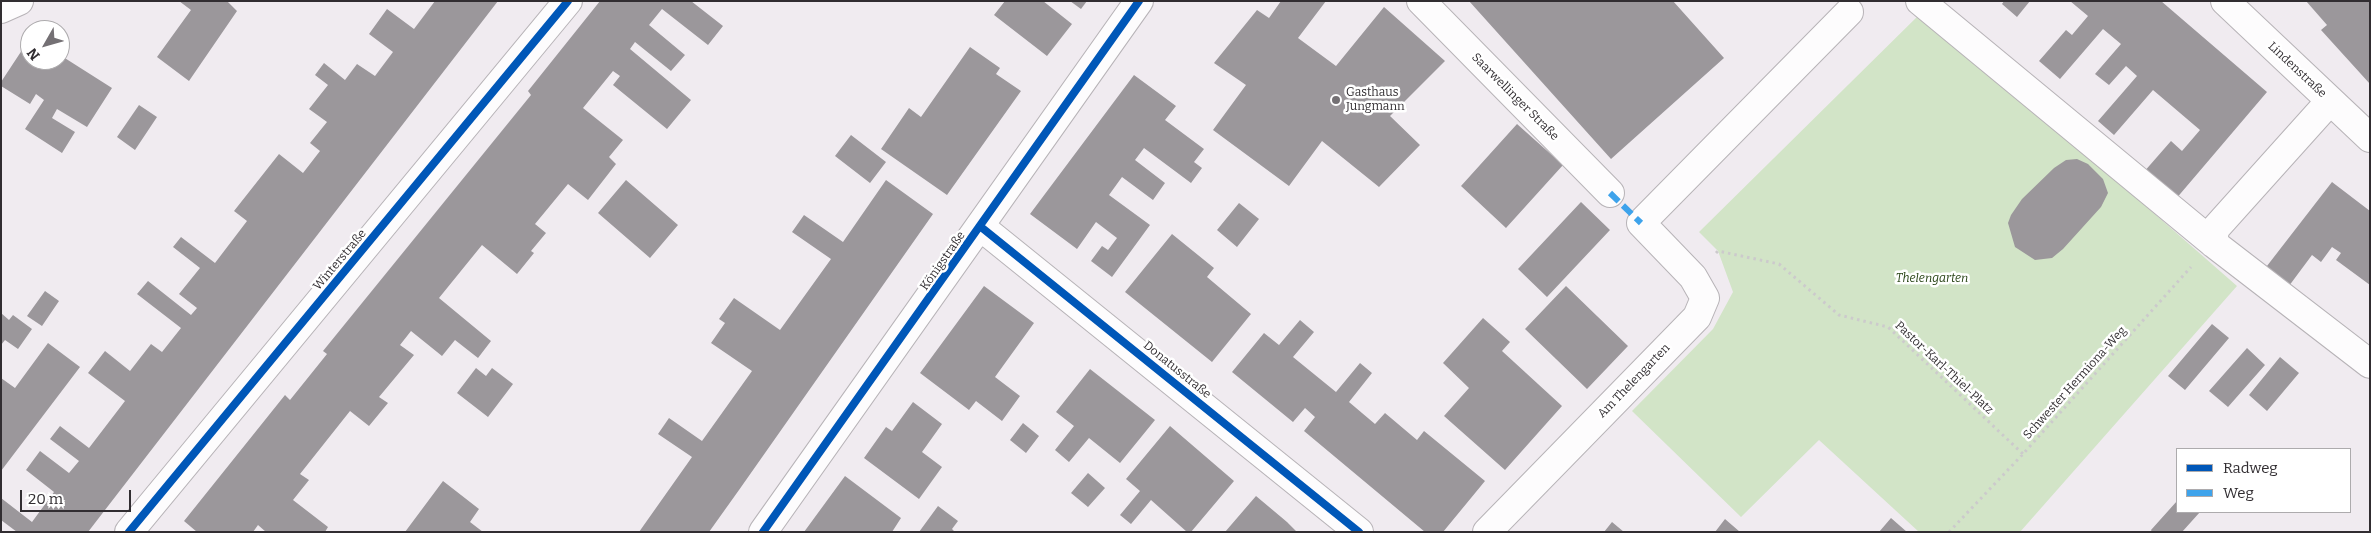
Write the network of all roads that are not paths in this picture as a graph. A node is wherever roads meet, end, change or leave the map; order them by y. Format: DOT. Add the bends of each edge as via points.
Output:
graph roads {
  1 [pos="19,1"];
  2 [pos="568,1"];
  3 [pos="1139,1"];
  4 [pos="1421,1"];
  5 [pos="1920,1"];
  6 [pos="2225,1"];
  7 [pos="1,9"];
  8 [pos="1849,12"];
  9 [pos="2330,101"];
  10 [pos="2370,138"];
  11 [pos="1610,192"];
  12 [pos="981,227"];
  13 [pos="2213,243"];
  14 [pos="2370,364"];
  15 [pos="128,532"];
  16 [pos="763,532"];
  17 [pos="1359,532"];
  18 [pos="1487,532"];
  1 -- 7 [label="street"];
  2 -- 15 [label="street, Winterstraße"];
  3 -- 12 [label="street, Königstraße"];
  4 -- 11 [label="street, Saarwellinger Straße"];
  5 -- 13 [label="street"];
  6 -- 9 [label="street, Lindenstraße"];
  8 -- 18 [label="street, Am Thelengarten" via="1641,223 1693,277 1705,298 1696,317"];
  9 -- 10 [label="street, Lindenstraße"];
  9 -- 13 [label="street" via="2215,229"];
  12 -- 16 [label="street, Königstraße"];
  12 -- 17 [label="street, Donatusstraße"];
  13 -- 14 [label="street"];
}
